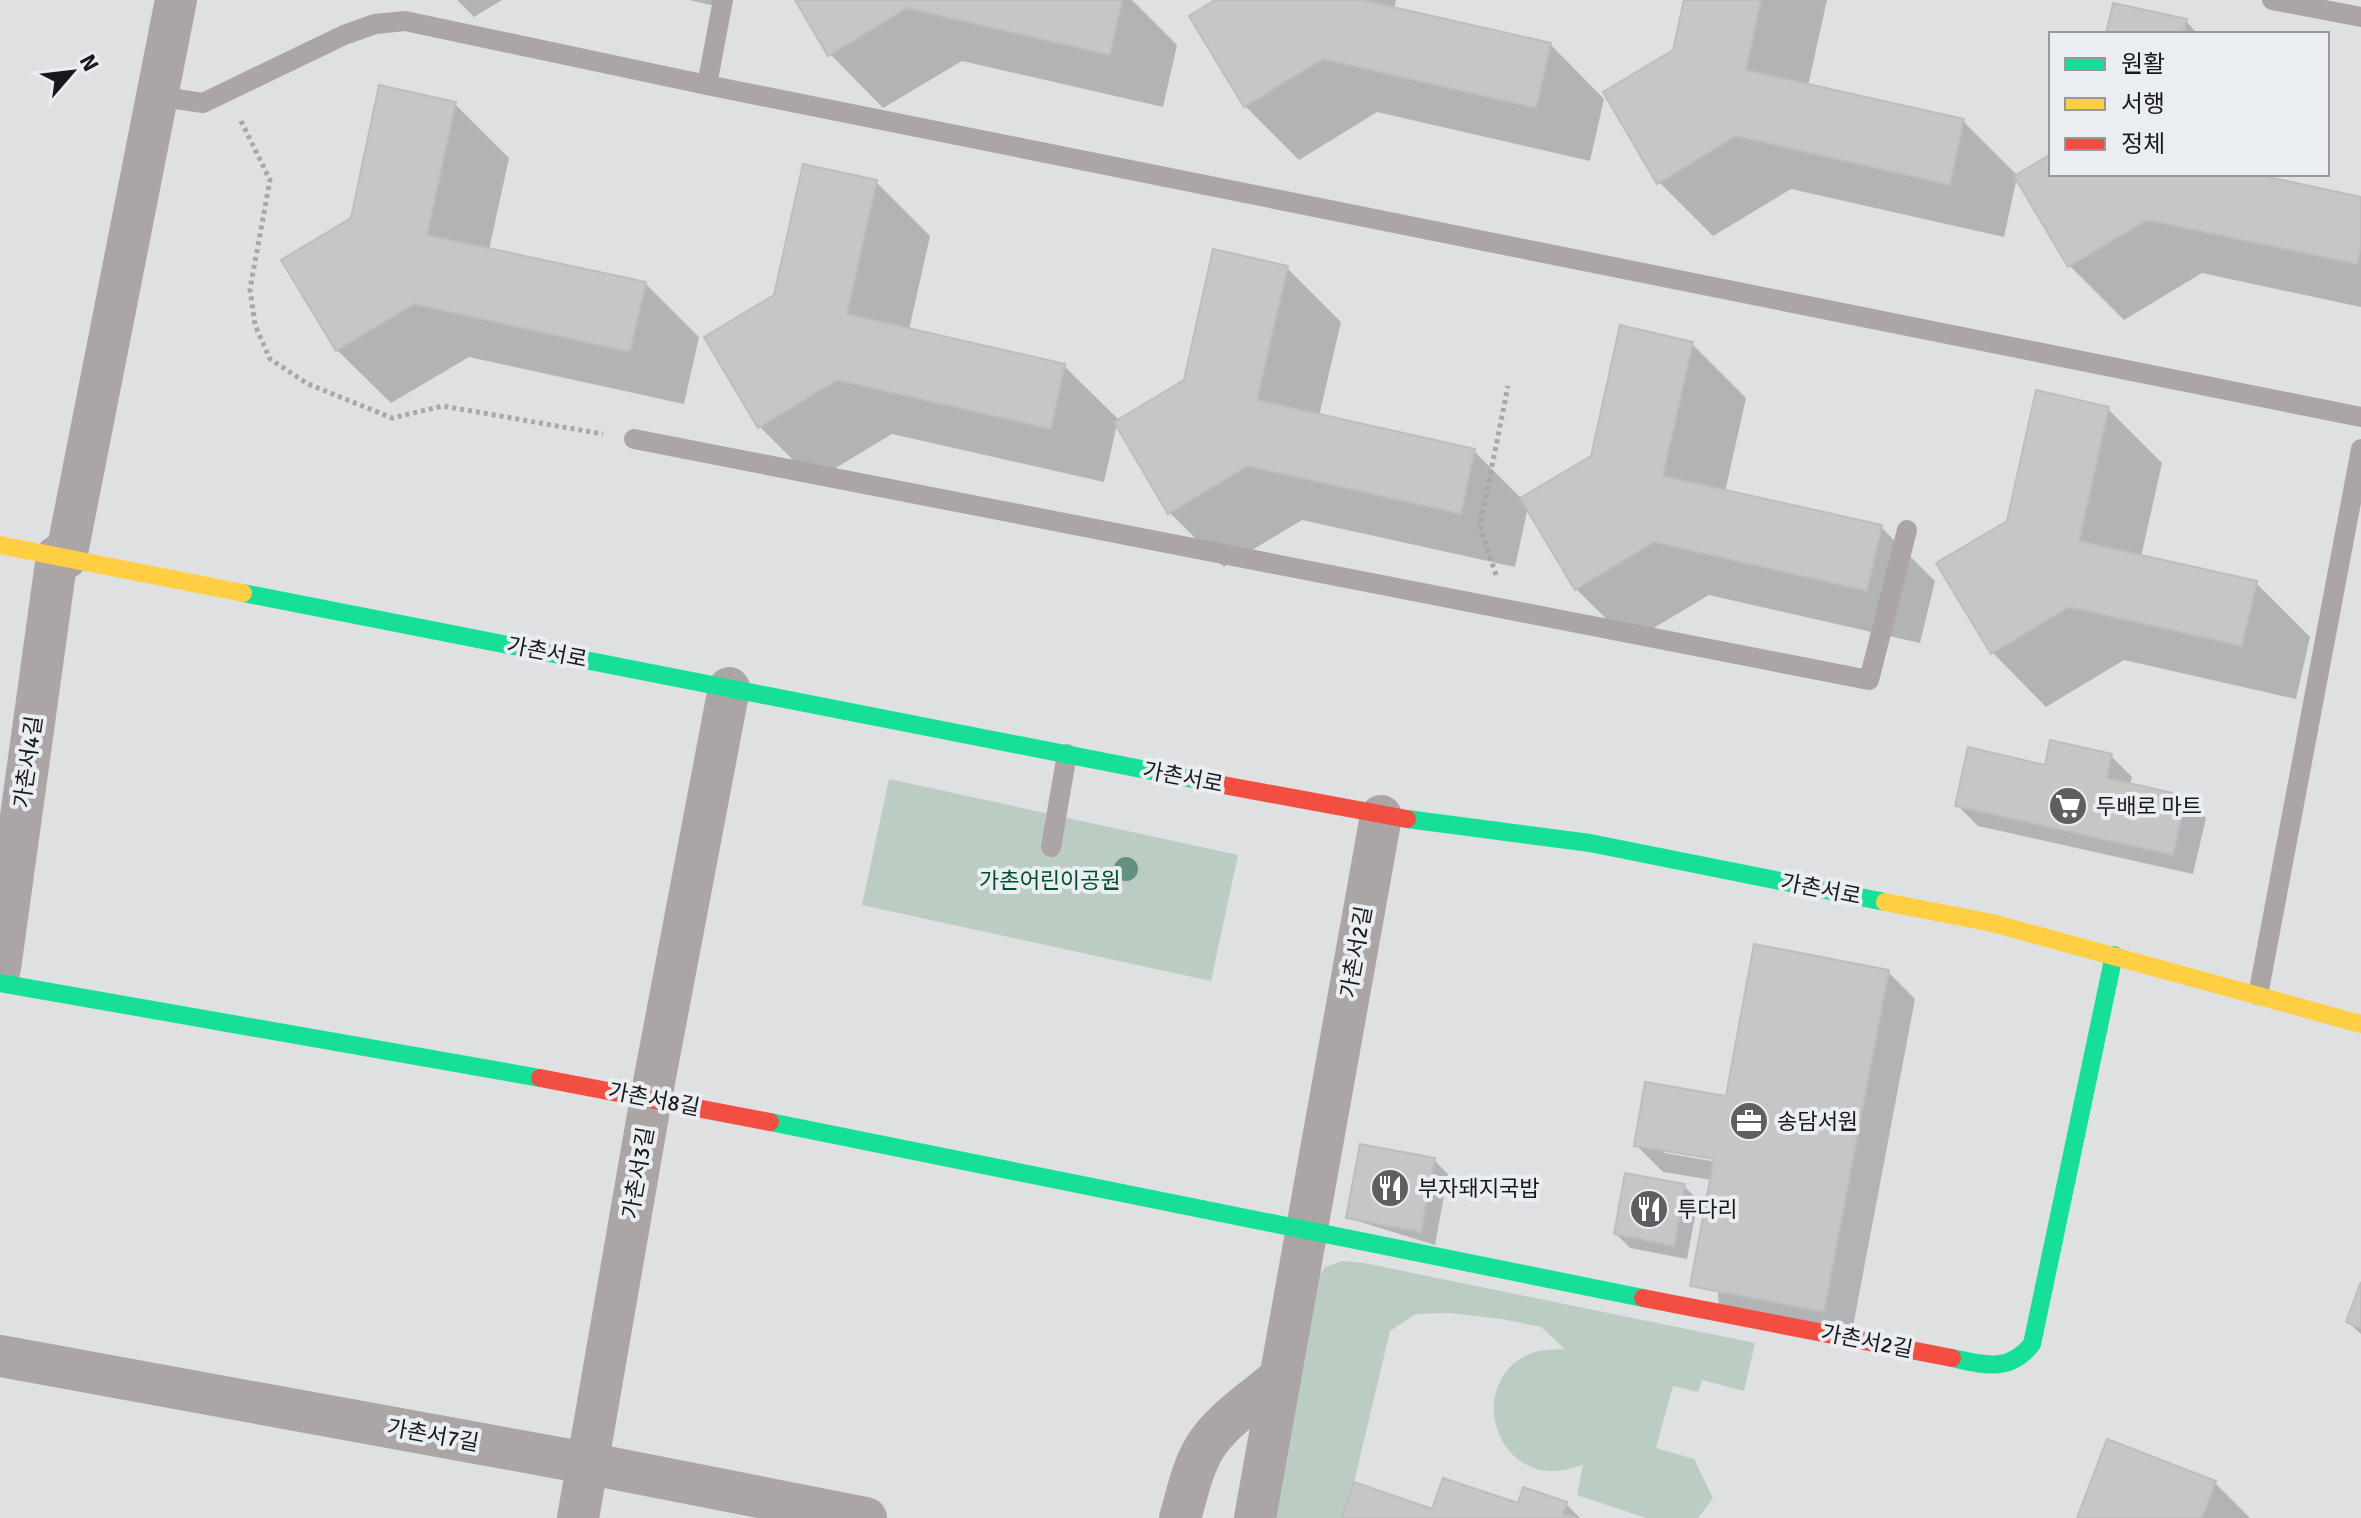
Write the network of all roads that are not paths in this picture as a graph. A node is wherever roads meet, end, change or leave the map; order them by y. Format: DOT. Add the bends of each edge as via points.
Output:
graph roads {
  1 [pos="176,0"];
  2 [pos="723,0"];
  3 [pos="2272,0"];
  4 [pos="2361,17"];
  5 [pos="707,85"];
  6 [pos="156,96"];
  7 [pos="2361,417"];
  8 [pos="634,439"];
  9 [pos="2361,449"];
  10 [pos="1907,530"];
  11 [pos="0,545"];
  12 [pos="62,557"];
  13 [pos="729,688"];
  14 [pos="1067,754"];
  15 [pos="1381,816"];
  16 [pos="1051,847"];
  17 [pos="2114,955"];
  18 [pos="0,968"];
  19 [pos="0,983"];
  20 [pos="2258,995"];
  21 [pos="2361,1024"];
  22 [pos="651,1098"];
  23 [pos="1305,1231"];
  24 [pos="0,1356"];
  25 [pos="1278,1379"];
  26 [pos="586,1463"];
  27 [pos="578,1518"];
  28 [pos="866,1518"];
  29 [pos="1180,1518"];
  30 [pos="1255,1518"];
  1 -- 6 [label="street, 가촌서4길"];
  2 -- 5 [label="lane"];
  3 -- 4 [label="lane"];
  5 -- 6 [label="lane" via="405,21 344,35 203,103"];
  5 -- 7 [label="lane"];
  6 -- 12 [label="street, 가촌서4길"];
  8 -- 10 [label="lane" via="1869,680"];
  9 -- 20 [label="lane"];
  11 -- 12 [label="street, 가촌서로"];
  12 -- 13 [label="street, 가촌서로"];
  12 -- 18 [label="street, 가촌서4길"];
  13 -- 14 [label="street, 가촌서로"];
  13 -- 22 [label="street, 가촌서3길"];
  14 -- 15 [label="street, 가촌서로"];
  14 -- 16 [label="lane"];
  15 -- 17 [label="street, 가촌서로" via="1590,843 1992,923"];
  15 -- 23 [label="street, 가촌서2길"];
  17 -- 20 [label="street, 가촌서로"];
  17 -- 23 [label="street, 가촌서2길" via="2032,1344 2017,1361 1986,1365"];
  19 -- 22 [label="street, 가촌서8길"];
  20 -- 21 [label="street, 가촌서로"];
  22 -- 23 [label="street, 가촌서8길"];
  22 -- 26 [label="street, 가촌서3길"];
  23 -- 25 [label="street, 가촌서2길"];
  24 -- 26 [label="street, 가촌서7길"];
  25 -- 29 [label="street" via="1205,1448"];
  25 -- 30 [label="street, 가촌서2길"];
  26 -- 27 [label="street, 가촌서3길"];
  26 -- 28 [label="street, 가촌서7길"];
}
